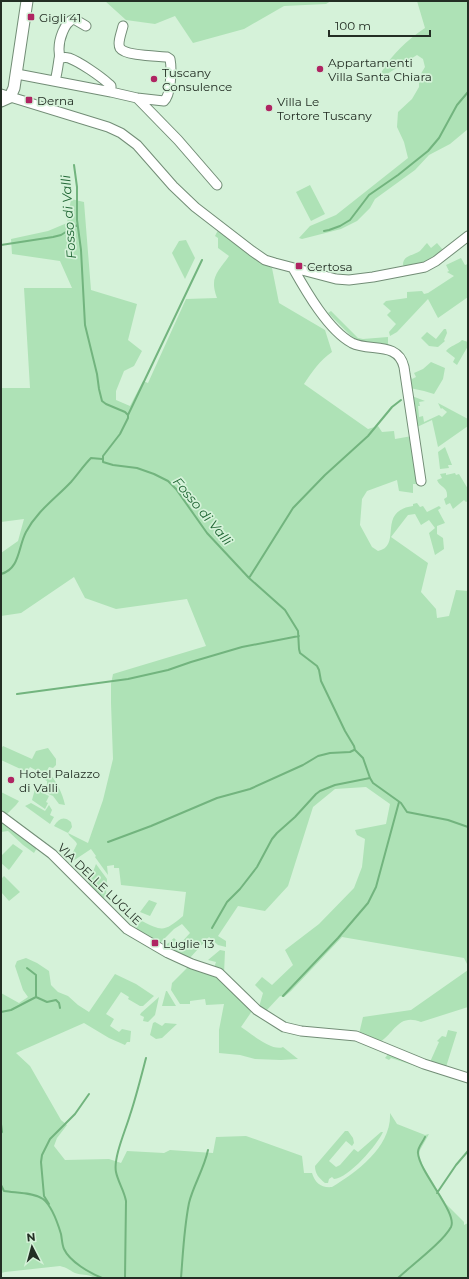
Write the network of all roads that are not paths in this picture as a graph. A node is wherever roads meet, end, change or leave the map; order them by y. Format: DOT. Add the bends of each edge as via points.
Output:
graph roads {
  1 [pos="27,1"];
  2 [pos="86,26"];
  3 [pos="123,26"];
  4 [pos="60,59"];
  5 [pos="17,74"];
  6 [pos="56,81"];
  7 [pos="111,92"];
  8 [pos="4,97"];
  9 [pos="137,98"];
  10 [pos="217,185"];
  11 [pos="468,236"];
  12 [pos="293,268"];
  13 [pos="421,481"];
  14 [pos="1,816"];
  15 [pos="468,1078"];
  1 -- 5 [label="main road"];
  2 -- 4 [label="street" via="75,19 68,23 60,42"];
  3 -- 9 [label="street" via="120,44 122,50 139,55 167,57 171,60 166,100"];
  4 -- 6 [label="street"];
  4 -- 7 [label="street" via="70,58 103,79 111,86"];
  5 -- 6 [label="street"];
  5 -- 8 [label="main road" via="14,88"];
  6 -- 7 [label="street"];
  7 -- 9 [label="street"];
  8 -- 12 [label="street" via="121,133 144,152 195,207 220,227 260,257"];
  9 -- 10 [label="street"];
  11 -- 12 [label="street" via="436,261 417,270 344,280"];
  12 -- 13 [label="street" via="316,308 346,339 357,345 387,350 401,359"];
  14 -- 15 [label="street, VIA DELLE LUGLIE" via="47,850 127,929 173,956 219,973 257,1010 284,1027 356,1036 424,1064"];
}
